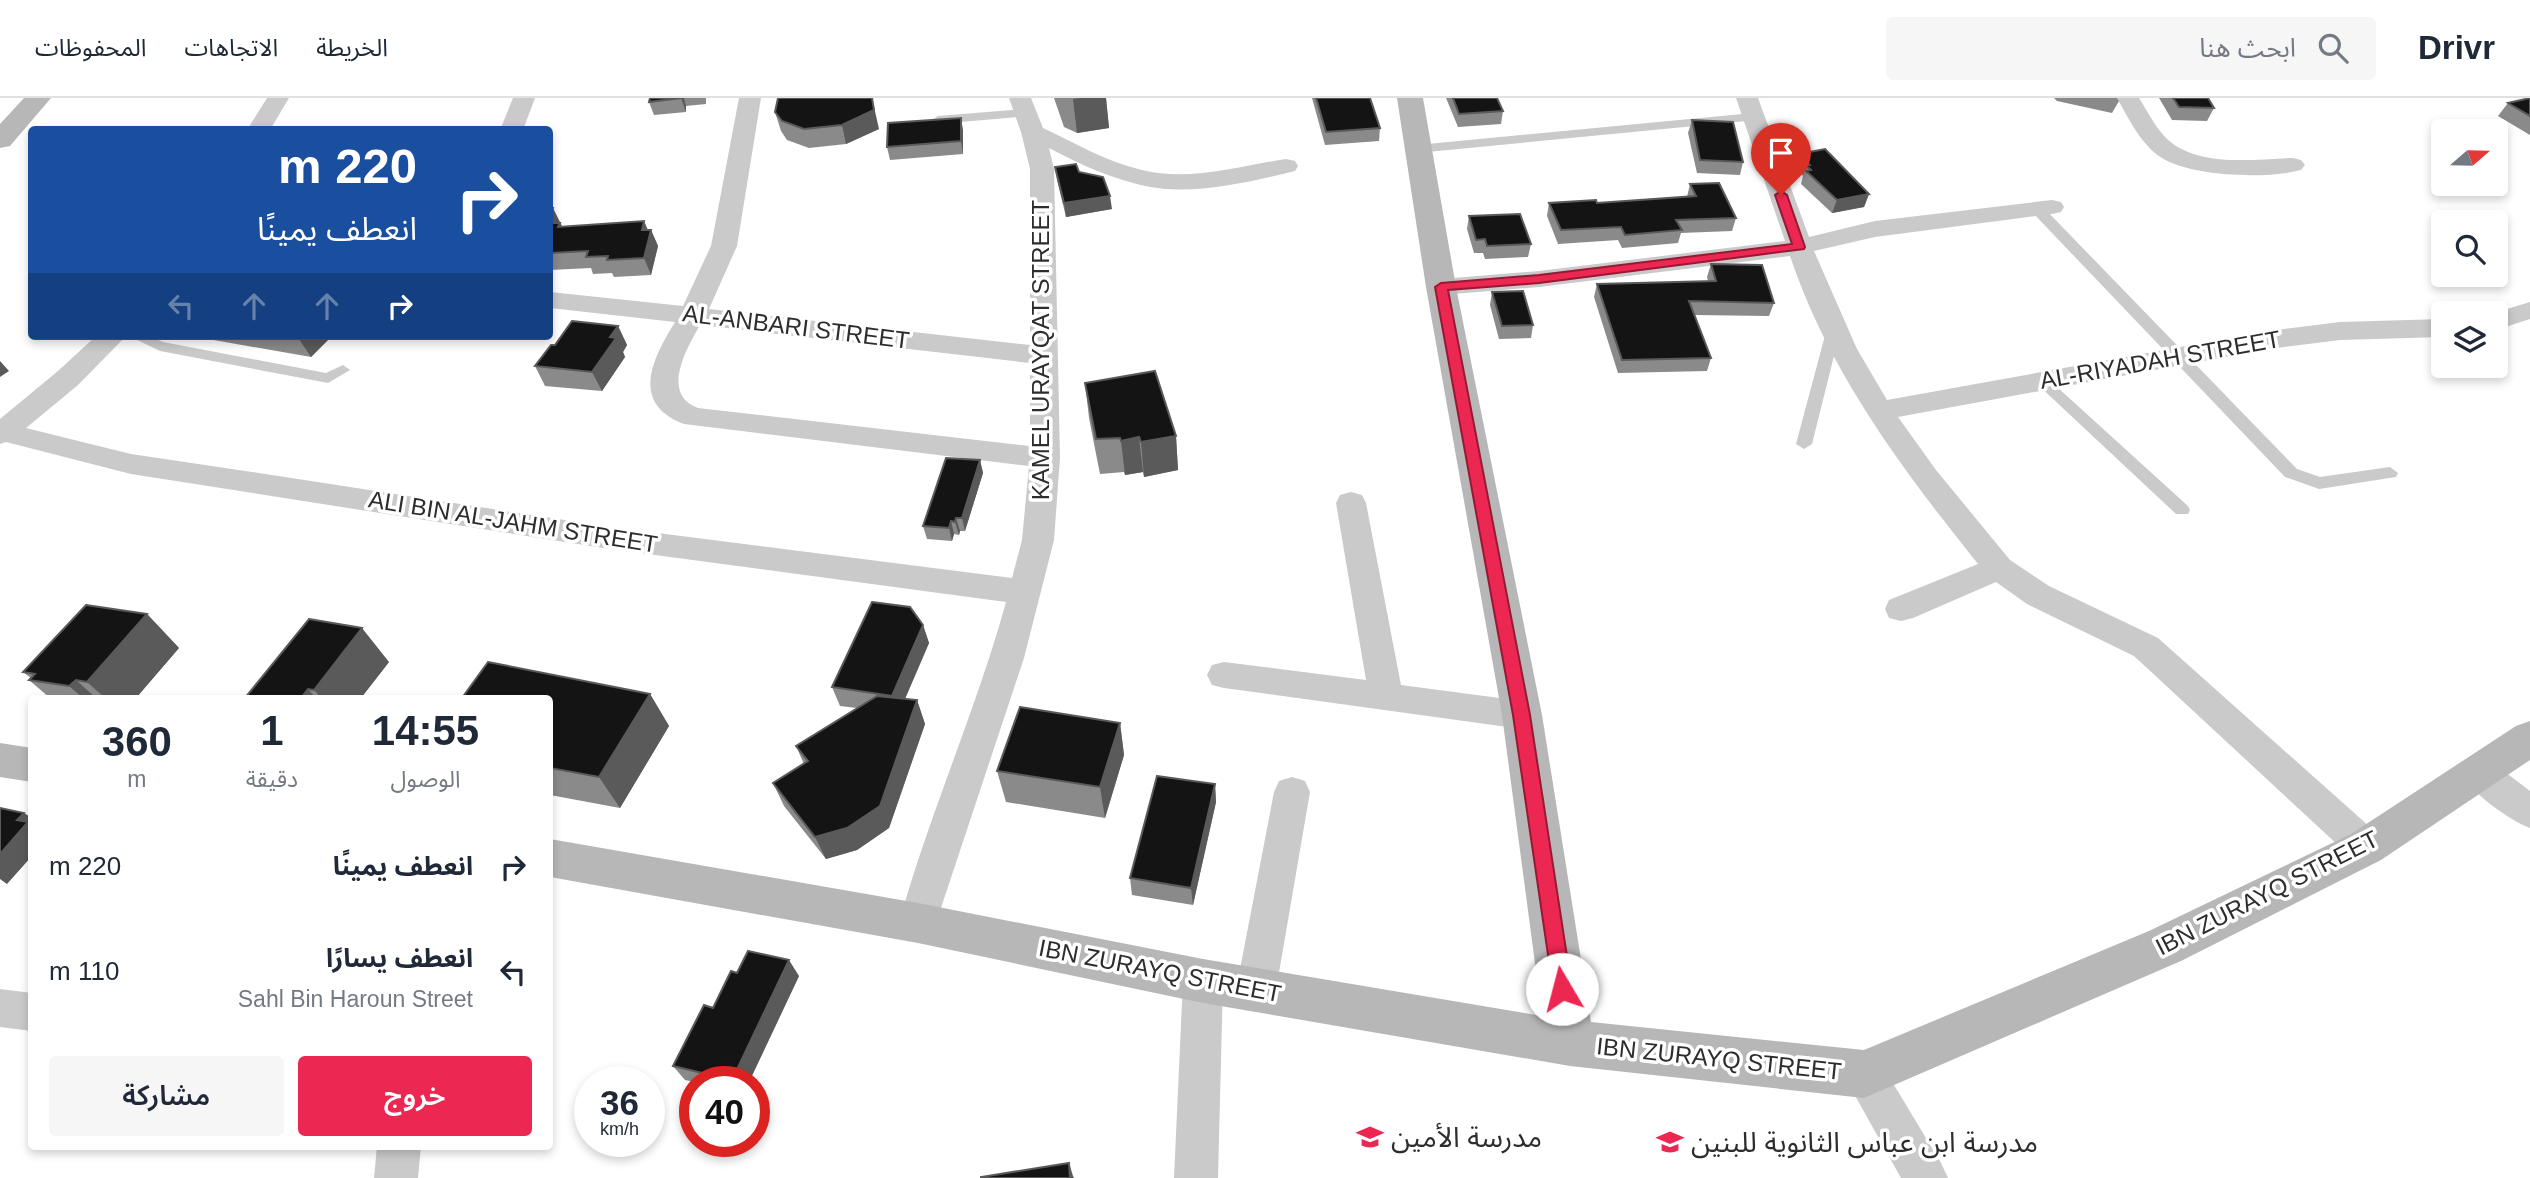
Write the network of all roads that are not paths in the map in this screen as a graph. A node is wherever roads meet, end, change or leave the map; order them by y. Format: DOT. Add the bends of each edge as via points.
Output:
graph roads {
  1 [pos="38,98"];
  2 [pos="278,98"];
  3 [pos="524,98"];
  4 [pos="750,98"];
  5 [pos="1410,98"];
  6 [pos="2128,98"];
  7 [pos="1750,108"];
  8 [pos="1026,114"];
  9 [pos="927,121"];
  10 [pos="260,126"];
  11 [pos="513,126"];
  12 [pos="0,140"];
  13 [pos="1417,149"];
  14 [pos="2292,165"];
  15 [pos="1286,166"];
  16 [pos="2045,208"];
  17 [pos="1799,247"];
  18 [pos="1441,287"];
  19 [pos="553,300"];
  20 [pos="2530,310"];
  21 [pos="693,314"];
  22 [pos="2508,318"];
  23 [pos="1834,328"];
  24 [pos="2431,328"];
  25 [pos="108,340"];
  26 [pos="146,340"];
  27 [pos="1043,355"];
  28 [pos="2179,355"];
  29 [pos="342,370"];
  30 [pos="2041,380"];
  31 [pos="1879,411"];
  32 [pos="2,433"];
  33 [pos="1804,444"];
  34 [pos="1045,458"];
  35 [pos="2390,473"];
  36 [pos="1351,503"];
  37 [pos="2182,510"];
  38 [pos="1999,568"];
  39 [pos="1025,592"];
  40 [pos="1901,609"];
  41 [pos="1224,675"];
  42 [pos="1386,696"];
  43 [pos="1522,715"];
  44 [pos="2530,738"];
  45 [pos="0,760"];
  46 [pos="28,764"];
  47 [pos="2479,773"];
  48 [pos="1292,792"];
  49 [pos="2530,811"];
  50 [pos="2366,847"];
  51 [pos="553,859"];
  52 [pos="918,923"];
  53 [pos="1203,981"];
  54 [pos="1256,990"];
  55 [pos="0,1008"];
  56 [pos="28,1012"];
  57 [pos="1570,1043"];
  58 [pos="1864,1074"];
  59 [pos="399,1150"];
  60 [pos="396,1178"];
  61 [pos="1196,1178"];
  62 [pos="1926,1178"];
  1 -- 12 [label="street"];
  2 -- 10 [label="street"];
  3 -- 11 [label="street"];
  4 -- 21 [label="street" via="724,246"];
  5 -- 13 [label="street"];
  6 -- 14 [label="street" via="2160,146 2172,153 2221,166"];
  7 -- 13 [label="lane"];
  7 -- 17 [label="street"];
  8 -- 9 [label="lane"];
  8 -- 15 [label="street" via="1123,172 1150,180 1185,181"];
  8 -- 27 [label="street, KAMEL URAYQAT STREET" via="1042,169"];
  13 -- 18 [label="street"];
  16 -- 17 [label="street" via="1875,229"];
  16 -- 28 [label="lane"];
  17 -- 18 [label="street"];
  17 -- 23 [label="street"];
  18 -- 43 [label="street"];
  19 -- 21 [label="street, AL-ANBARI STREET"];
  20 -- 22 [label="street"];
  21 -- 27 [label="street, AL-ANBARI STREET"];
  21 -- 34 [label="street" via="668,355 664,373 667,398 677,411 694,417"];
  23 -- 31 [label="street"];
  23 -- 33 [label="lane"];
  24 -- 28 [label="street, AL-RIYADAH STREET" via="2340,331"];
  25 -- 32 [label="street"];
  26 -- 29 [label="lane" via="328,377"];
  27 -- 34 [label="street, KAMEL URAYQAT STREET"];
  28 -- 30 [label="street, AL-RIYADAH STREET"];
  28 -- 35 [label="lane" via="2291,473 2319,483"];
  30 -- 31 [label="street, AL-RIYADAH STREET"];
  30 -- 37 [label="lane"];
  31 -- 38 [label="street" via="1925,477"];
  32 -- 39 [label="street, ALI BIN AL-JAHM STREET" via="131,464 238,481 610,538"];
  34 -- 39 [label="street, KAMEL URAYQAT STREET" via="1038,540"];
  36 -- 42 [label="street"];
  38 -- 40 [label="street"];
  38 -- 50 [label="street" via="2038,595 2146,646"];
  39 -- 52 [label="street, KAMEL URAYQAT STREET"];
  41 -- 42 [label="street"];
  42 -- 43 [label="street"];
  43 -- 57 [label="street"];
  44 -- 47 [label="street, IBN ZURAYQ STREET"];
  45 -- 46 [label="street"];
  47 -- 49 [label="street"];
  47 -- 50 [label="street, IBN ZURAYQ STREET"];
  48 -- 54 [label="street"];
  50 -- 58 [label="street, IBN ZURAYQ STREET" via="2165,946"];
  51 -- 52 [label="street, IBN ZURAYQ STREET"];
  52 -- 53 [label="street, IBN ZURAYQ STREET"];
  53 -- 54 [label="street, IBN ZURAYQ STREET"];
  53 -- 61 [label="street"];
  54 -- 57 [label="street, IBN ZURAYQ STREET"];
  55 -- 56 [label="street"];
  57 -- 58 [label="street, IBN ZURAYQ STREET"];
  58 -- 62 [label="street"];
  59 -- 60 [label="street"];
}
